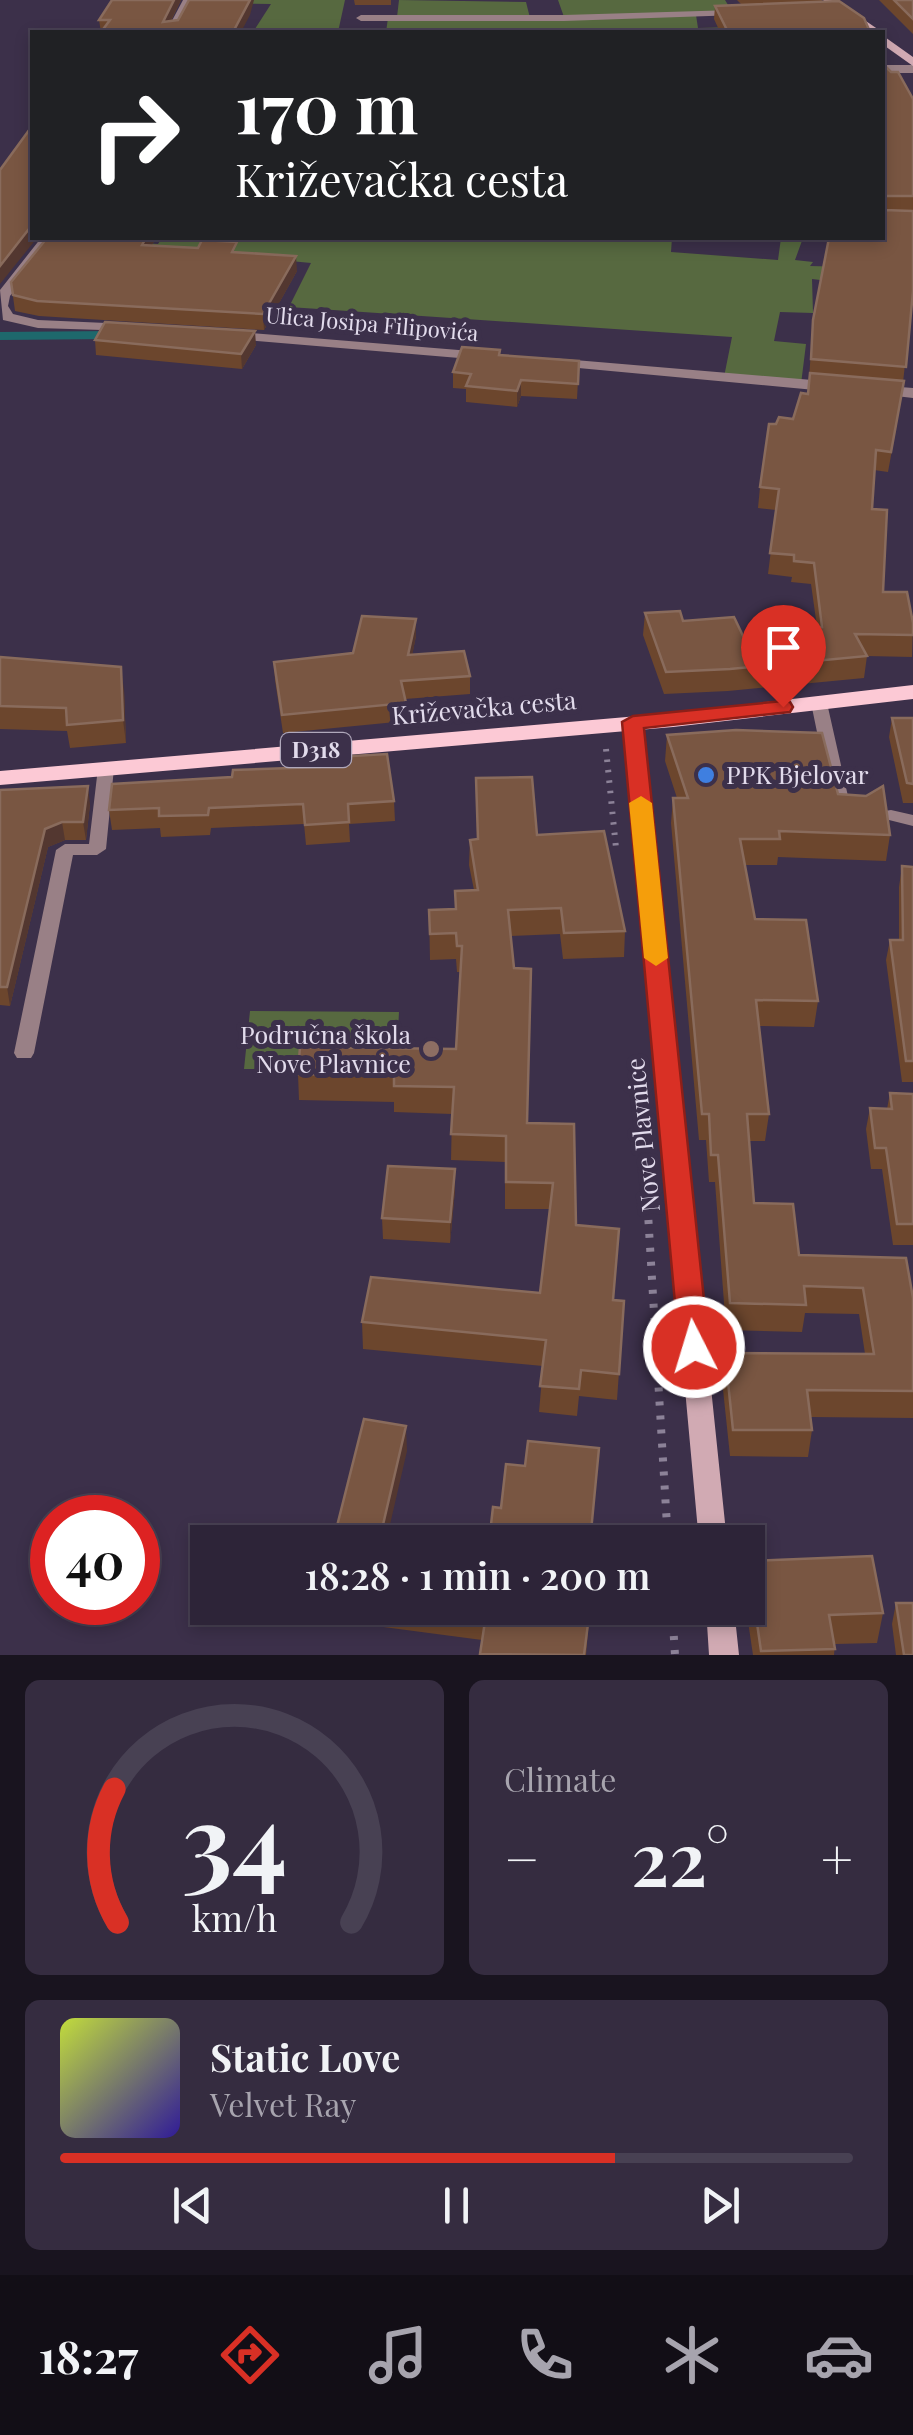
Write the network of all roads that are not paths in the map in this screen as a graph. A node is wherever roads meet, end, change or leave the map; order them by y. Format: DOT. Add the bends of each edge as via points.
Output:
graph roads {
  1 [pos="188,0"];
  2 [pos="825,5"];
  3 [pos="751,12"];
  4 [pos="361,18"];
  5 [pos="171,30"];
  6 [pos="873,30"];
  7 [pos="885,41"];
  8 [pos="913,66"];
  9 [pos="885,69"];
  10 [pos="46,240"];
  11 [pos="148,329"];
  12 [pos="206,334"];
  13 [pos="496,357"];
  14 [pos="534,360"];
  15 [pos="913,394"];
  16 [pos="913,692"];
  17 [pos="819,703"];
  18 [pos="633,722"];
  19 [pos="106,768"];
  20 [pos="0,778"];
  21 [pos="842,814"];
  22 [pos="891,814"];
  23 [pos="913,822"];
  24 [pos="24,1052"];
  25 [pos="711,1525"];
  26 [pos="721,1625"];
  27 [pos="724,1655"];
  1 -- 5 [label="street"];
  2 -- 6 [label="street"];
  3 -- 4 [label="lane"];
  7 -- 8 [label="street"];
  8 -- 9 [label="street"];
  10 -- 11 [label="street" via="3,296 8,317"];
  12 -- 13 [label="street, Ulica Josipa Filipovića"];
  14 -- 15 [label="street"];
  16 -- 17 [label="main road, Križevačka cesta / D318"];
  17 -- 18 [label="main road, Križevačka cesta / D318"];
  17 -- 21 [label="lane"];
  18 -- 19 [label="main road, Križevačka cesta / D318"];
  18 -- 25 [label="street, Nove Plavnice"];
  19 -- 20 [label="main road, Križevačka cesta / D318"];
  19 -- 24 [label="lane" via="96,848 65,850"];
  22 -- 23 [label="lane"];
  26 -- 27 [label="street"];
}
